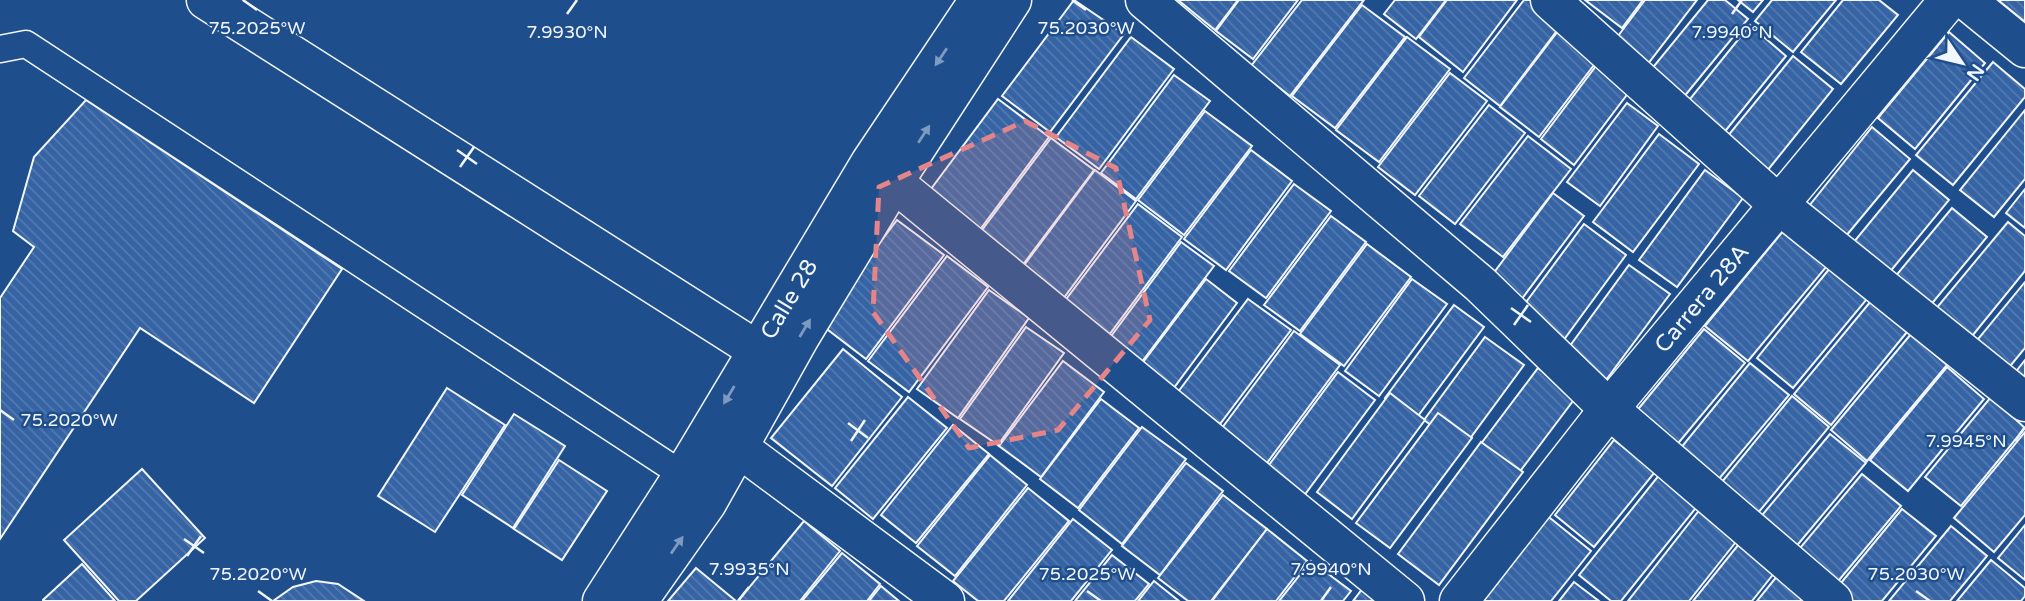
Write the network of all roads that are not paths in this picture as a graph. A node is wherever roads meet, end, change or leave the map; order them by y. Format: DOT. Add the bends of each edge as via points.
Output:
graph roads {
  1 [pos="206,0"];
  2 [pos="979,0"];
  3 [pos="1012,0"];
  4 [pos="1145,0"];
  5 [pos="1550,0"];
  6 [pos="1949,0"];
  7 [pos="1966,0"];
  8 [pos="2025,48"];
  9 [pos="0,49"];
  10 [pos="882,172"];
  11 [pos="1778,204"];
  12 [pos="757,350"];
  13 [pos="2025,402"];
  14 [pos="1609,409"];
  15 [pos="725,437"];
  16 [pos="695,489"];
  17 [pos="602,601"];
  18 [pos="638,601"];
  19 [pos="945,601"];
  20 [pos="1405,601"];
  21 [pos="1459,601"];
  22 [pos="1833,601"];
  1 -- 12 [label="street"];
  2 -- 10 [label="street, Calle 28, one-way"];
  10 -- 3 [label="street, Calle 28, one-way"];
  4 -- 14 [label="street" via="1480,284"];
  5 -- 11 [label="street"];
  6 -- 11 [label="street, Carrera 28A"];
  7 -- 8 [label="street"];
  9 -- 16 [label="lane" via="26,44"];
  10 -- 12 [label="street, Calle 28"];
  15 -- 10 [label="street, Calle 28, one-way" via="800,337"];
  10 -- 20 [label="street"];
  11 -- 13 [label="street"];
  11 -- 14 [label="street, Carrera 28A"];
  12 -- 15 [label="street, Calle 28, one-way"];
  14 -- 21 [label="street, Carrera 28A"];
  14 -- 22 [label="street"];
  15 -- 16 [label="street, Calle 28"];
  15 -- 19 [label="street"];
  16 -- 17 [label="street, Calle 28"];
  18 -- 16 [label="street, Calle 28, one-way"];
}
